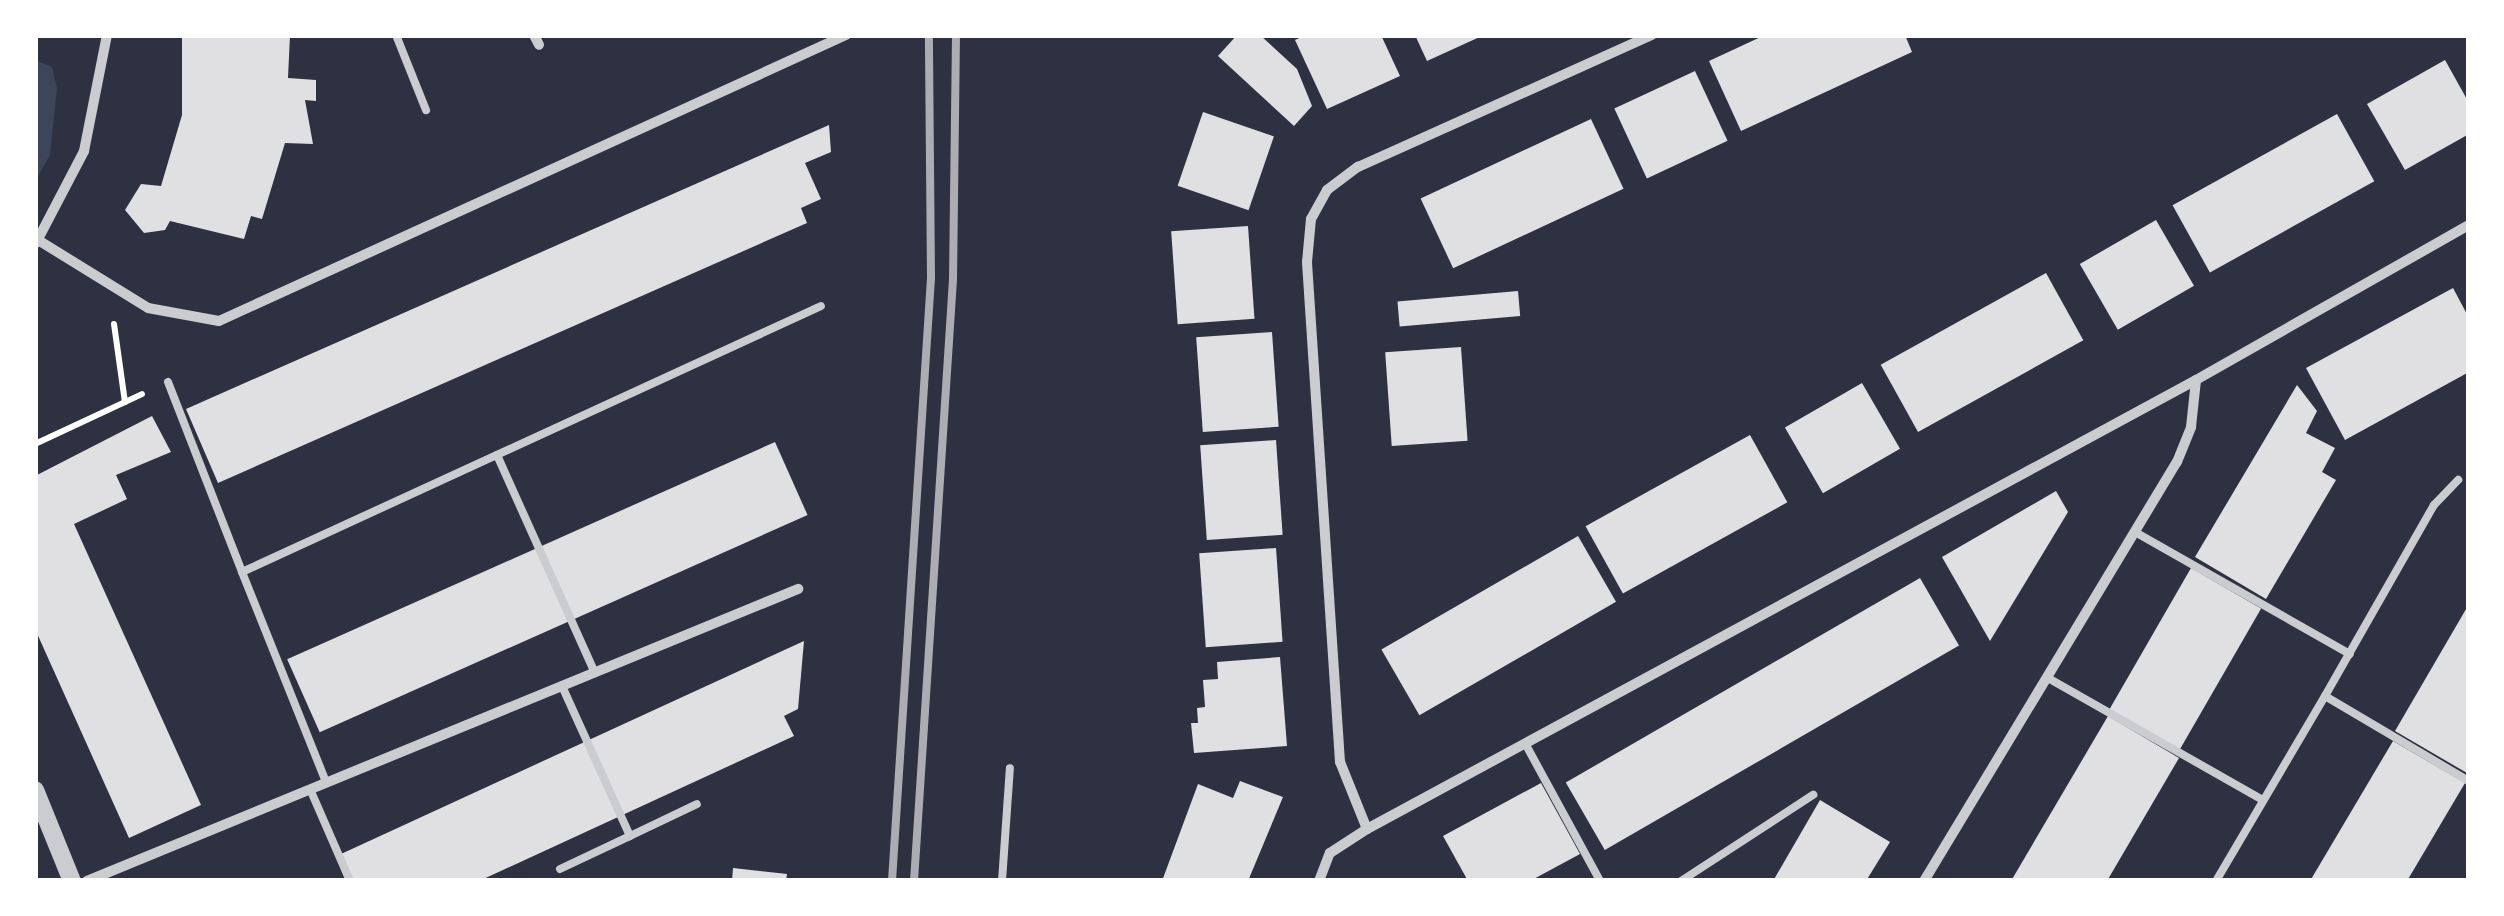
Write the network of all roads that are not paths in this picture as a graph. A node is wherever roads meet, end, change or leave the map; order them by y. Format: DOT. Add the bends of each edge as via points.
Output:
graph roads {
  1 [pos="108,35"];
  2 [pos="396,35"];
  3 [pos="846,35"];
  4 [pos="1652,35"];
  5 [pos="426,110"];
  6 [pos="2469,225"];
  7 [pos="36,242"];
  8 [pos="820,306"];
  9 [pos="2196,380"];
  10 [pos="168,382"];
  11 [pos="497,455"];
  12 [pos="2458,480"];
  13 [pos="2135,532"];
  14 [pos="242,572"];
  15 [pos="798,589"];
  16 [pos="2350,654"];
  17 [pos="595,673"];
  18 [pos="2048,678"];
  19 [pos="562,686"];
  20 [pos="2326,696"];
  21 [pos="1526,745"];
  22 [pos="1010,768"];
  23 [pos="2469,781"];
  24 [pos="326,782"];
  25 [pos="310,789"];
  26 [pos="35,790"];
  27 [pos="1812,795"];
  28 [pos="2264,800"];
  29 [pos="697,804"];
  30 [pos="1367,828"];
  31 [pos="630,836"];
  32 [pos="560,869"];
  33 [pos="72,881"];
  34 [pos="86,881"];
  35 [pos="350,881"];
  36 [pos="1002,881"];
  37 [pos="1319,881"];
  38 [pos="1600,881"];
  39 [pos="1682,881"];
  40 [pos="1924,881"];
  41 [pos="2216,881"];
  1 -- 7 [label="street" via="84,151"];
  2 -- 5 [label="lane"];
  3 -- 7 [label="street" via="219,321 148,308"];
  4 -- 30 [label="street" via="1358,168 1327,190 1310,219 1315,405 1340,762"];
  6 -- 9 [label="street"];
  8 -- 11 [label="lane"];
  9 -- 13 [label="street" via="2191,427 2177,462"];
  9 -- 21 [label="street"];
  10 -- 14 [label="lane"];
  11 -- 14 [label="lane"];
  11 -- 17 [label="lane"];
  12 -- 16 [label="lane" via="2434,505"];
  13 -- 16 [label="lane"];
  13 -- 18 [label="street"];
  14 -- 24 [label="lane"];
  15 -- 17 [label="street"];
  16 -- 20 [label="lane"];
  17 -- 19 [label="street"];
  18 -- 28 [label="lane"];
  18 -- 40 [label="street"];
  19 -- 24 [label="street"];
  19 -- 31 [label="lane"];
  20 -- 23 [label="lane"];
  20 -- 28 [label="lane"];
  21 -- 30 [label="street"];
  21 -- 38 [label="lane"];
  22 -- 36 [label="lane"];
  24 -- 25 [label="street"];
  25 -- 34 [label="street"];
  25 -- 35 [label="lane"];
  26 -- 33 [label="street"];
  27 -- 39 [label="lane"];
  28 -- 41 [label="lane"];
  29 -- 31 [label="lane"];
  30 -- 37 [label="street" via="1330,854"];
  31 -- 32 [label="lane"];
}
